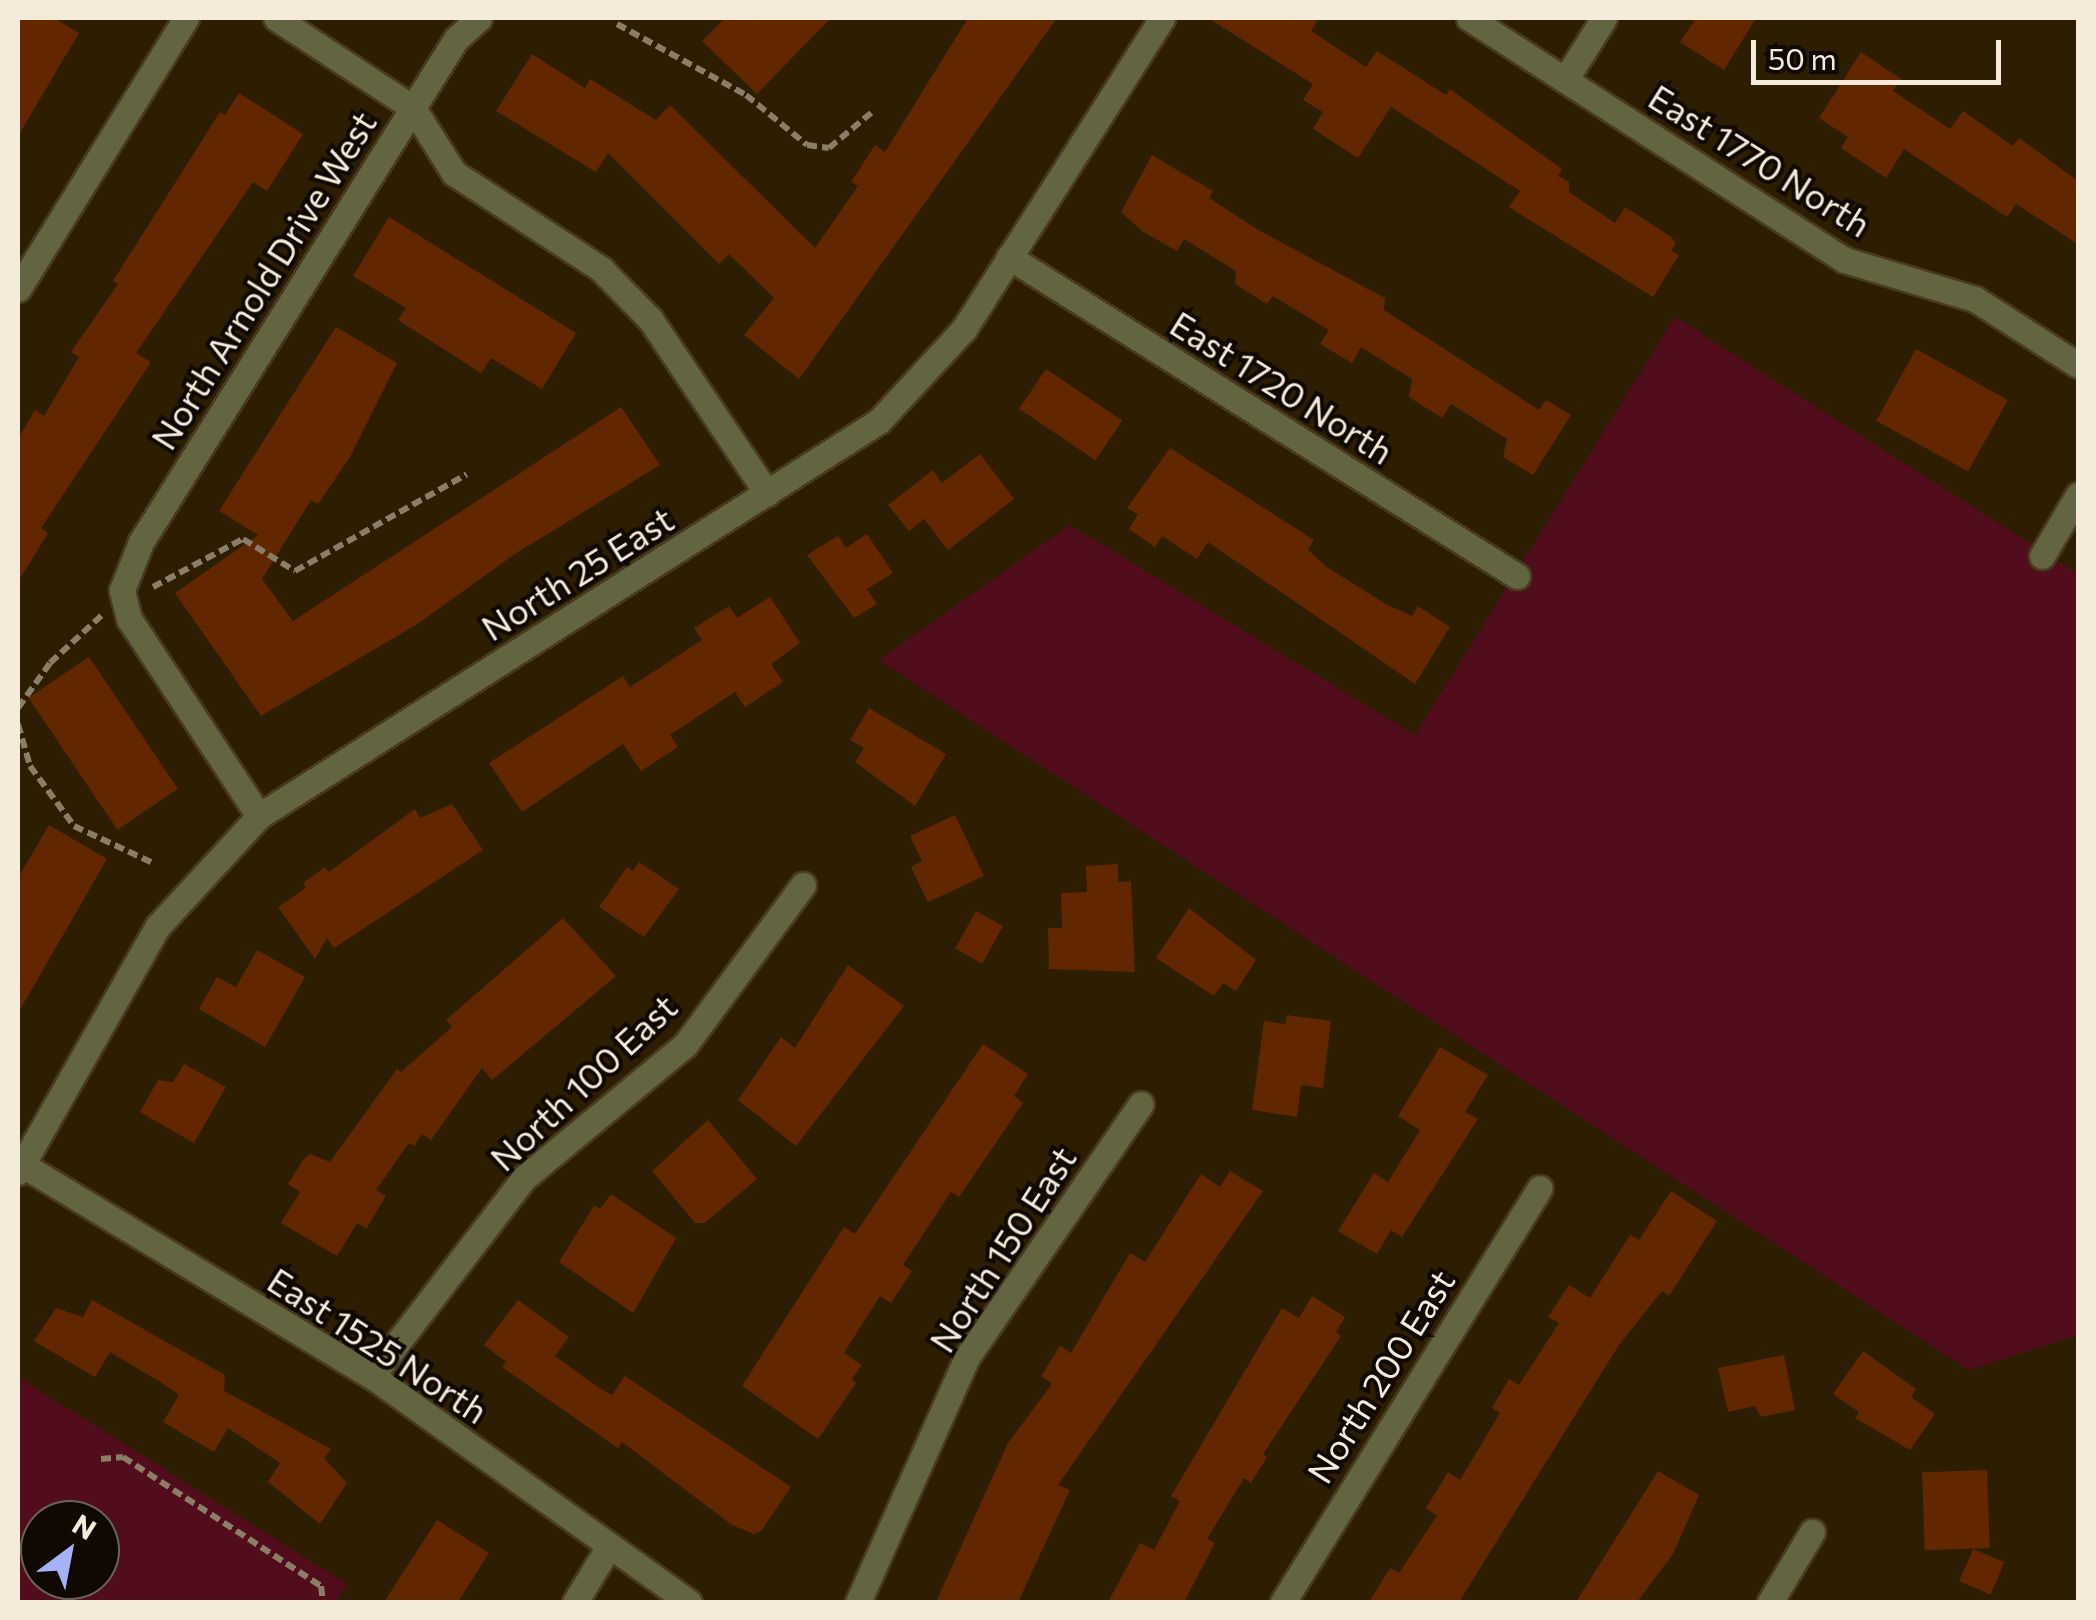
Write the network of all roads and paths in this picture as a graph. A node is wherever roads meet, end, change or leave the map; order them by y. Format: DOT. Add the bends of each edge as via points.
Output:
graph roads {
  1 [pos="186,18"];
  2 [pos="276,18"];
  3 [pos="479,18"];
  4 [pos="1162,18"];
  5 [pos="1468,18"];
  6 [pos="1604,18"];
  7 [pos="617,24"];
  8 [pos="1565,80"];
  9 [pos="413,108"];
  10 [pos="871,114"];
  11 [pos="1010,257"];
  12 [pos="18,289"];
  13 [pos="2078,365"];
  14 [pos="467,474"];
  15 [pos="768,493"];
  16 [pos="2078,495"];
  17 [pos="2042,556"];
  18 [pos="1517,576"];
  19 [pos="152,588"];
  20 [pos="102,614"];
  21 [pos="18,708"];
  22 [pos="18,724"];
  23 [pos="260,816"];
  24 [pos="155,864"];
  25 [pos="803,886"];
  26 [pos="1141,1104"];
  27 [pos="19,1166"];
  28 [pos="1540,1188"];
  29 [pos="372,1376"];
  30 [pos="101,1460"];
  31 [pos="1812,1532"];
  32 [pos="608,1548"];
  33 [pos="323,1602"];
  34 [pos="575,1602"];
  35 [pos="689,1602"];
  36 [pos="858,1602"];
  37 [pos="1283,1602"];
  38 [pos="1770,1602"];
  1 -- 12 [label="street"];
  2 -- 9 [label="street"];
  3 -- 9 [label="street, North Arnold Drive West" via="456,39"];
  4 -- 11 [label="street, North 25 East"];
  5 -- 8 [label="street, East 1770 North"];
  6 -- 8 [label="street"];
  7 -- 10 [label="path" via="746,96 806,145 830,148"];
  8 -- 13 [label="street, East 1770 North" via="1845,260 1975,299"];
  9 -- 15 [label="street" via="454,173 600,269 650,319"];
  9 -- 23 [label="street, North Arnold Drive West" via="141,542 122,590 129,620"];
  11 -- 15 [label="street, North 25 East" via="964,329 879,422"];
  11 -- 18 [label="street, East 1720 North"];
  14 -- 19 [label="path" via="295,571 243,539"];
  15 -- 23 [label="street, North 25 East"];
  16 -- 17 [label="street"];
  20 -- 21 [label="path" via="50,663"];
  22 -- 24 [label="path" via="30,766 74,826"];
  23 -- 27 [label="street, North 25 East" via="158,926"];
  25 -- 29 [label="street, North 100 East" via="685,1045 524,1178"];
  26 -- 36 [label="street, North 150 East" via="967,1357"];
  27 -- 29 [label="street, East 1525 North"];
  28 -- 37 [label="street, North 200 East"];
  29 -- 32 [label="street, East 1525 North"];
  30 -- 33 [label="path" via="123,1457 321,1586"];
  31 -- 38 [label="street"];
  32 -- 34 [label="street"];
  32 -- 35 [label="street, East 1525 North"];
}
